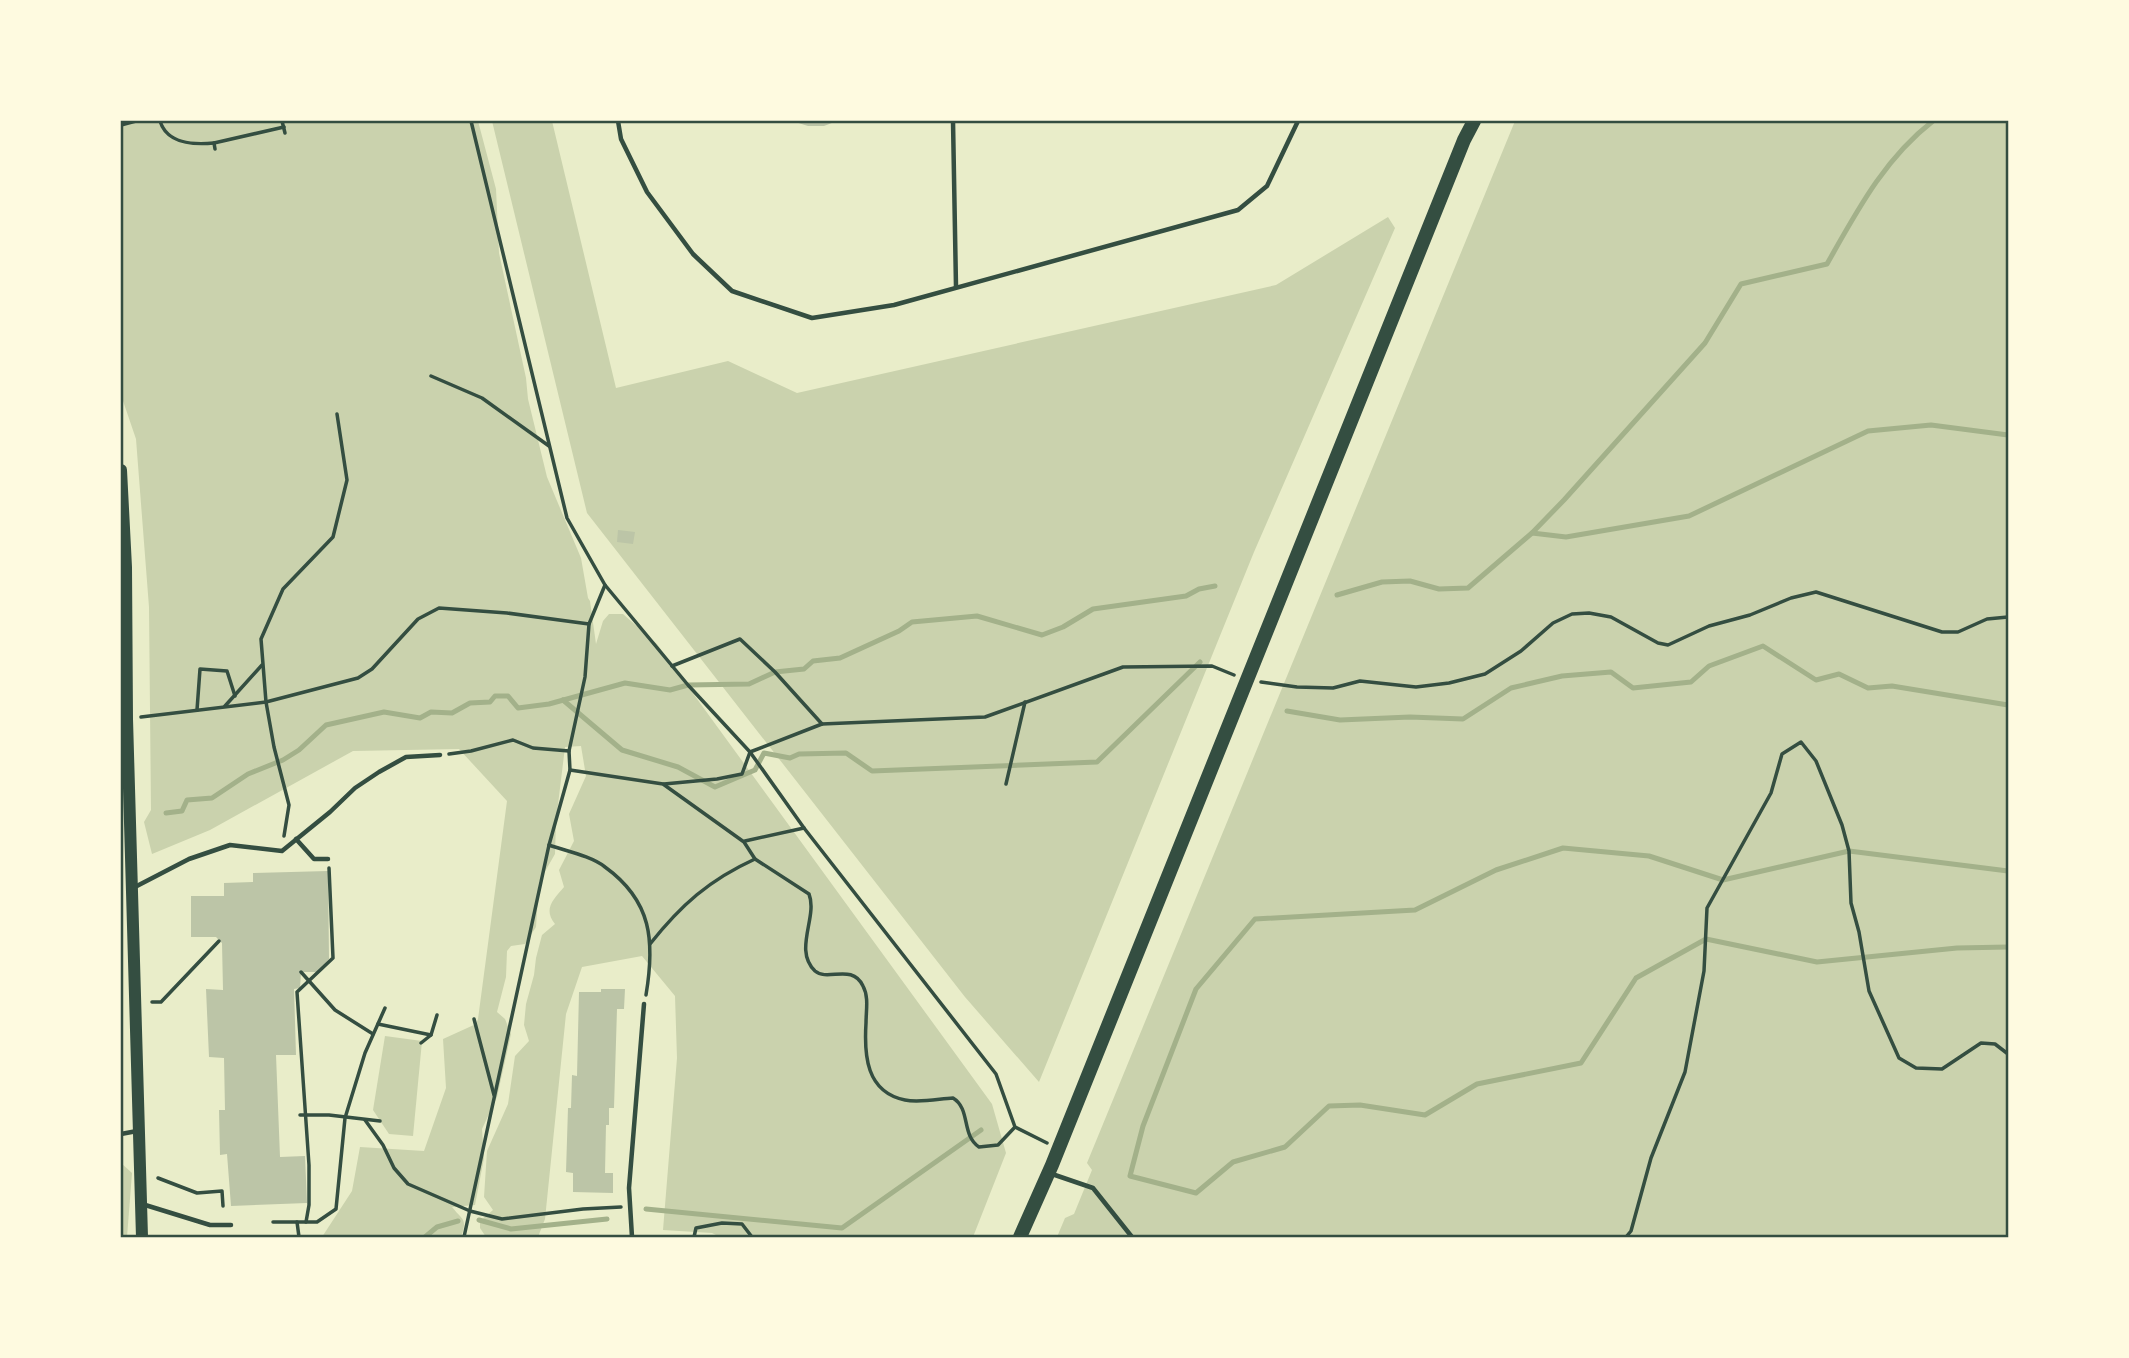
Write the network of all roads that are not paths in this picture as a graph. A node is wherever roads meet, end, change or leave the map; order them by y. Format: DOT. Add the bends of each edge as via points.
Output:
graph roads {
  1 [pos="618,121"];
  2 [pos="953,121"];
  3 [pos="1298,121"];
  4 [pos="1474,121"];
  5 [pos="956,287"];
  6 [pos="121,470"];
  7 [pos="440,755"];
  8 [pos="296,839"];
  9 [pos="328,859"];
  10 [pos="132,888"];
  11 [pos="644,1003"];
  12 [pos="139,1130"];
  13 [pos="121,1134"];
  14 [pos="1048,1173"];
  15 [pos="141,1204"];
  16 [pos="231,1225"];
  17 [pos="142,1237"];
  18 [pos="632,1237"];
  19 [pos="1020,1237"];
  20 [pos="1132,1237"];
  1 -- 5 [label="lane" via="621,139 647,192 692,254 732,290 813,318 894,305"];
  2 -- 5 [label="lane"];
  3 -- 5 [label="lane" via="1267,186 1238,210"];
  4 -- 14 [label="main road"];
  6 -- 10 [label="street"];
  7 -- 8 [label="lane" via="407,757 379,772"];
  8 -- 9 [label="lane" via="314,859"];
  8 -- 10 [label="lane" via="282,850 230,845 189,859"];
  10 -- 12 [label="street"];
  11 -- 18 [label="lane" via="629,1188"];
  12 -- 13 [label="lane"];
  12 -- 15 [label="street"];
  14 -- 19 [label="main road"];
  14 -- 20 [label="lane" via="1093,1188"];
  15 -- 16 [label="lane" via="210,1225"];
  15 -- 17 [label="street"];
}
